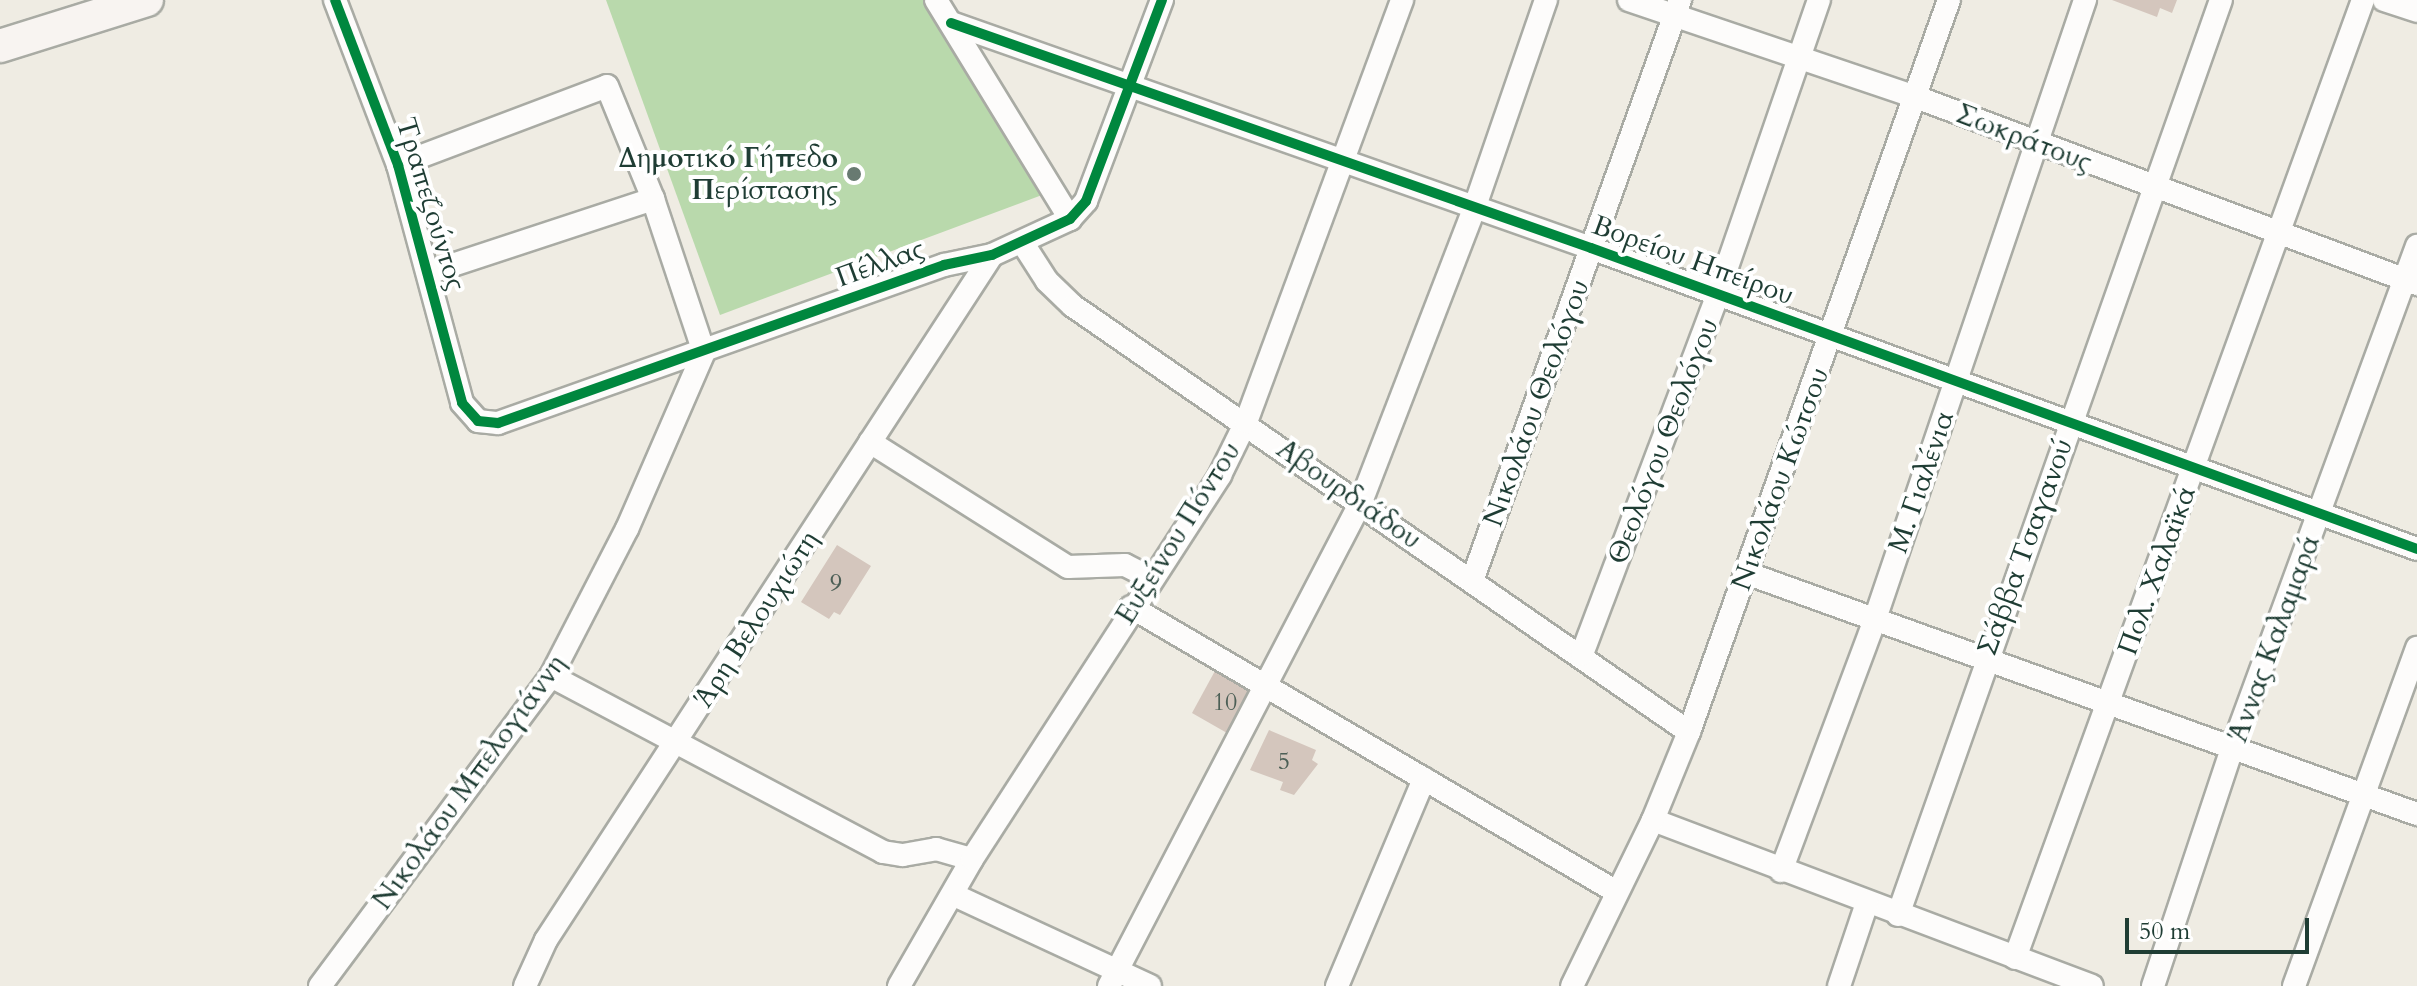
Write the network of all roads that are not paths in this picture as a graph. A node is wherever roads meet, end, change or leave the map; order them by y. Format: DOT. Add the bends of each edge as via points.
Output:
graph roads {
  1 [pos="147,0"];
  2 [pos="335,0"];
  3 [pos="936,0"];
  4 [pos="1162,0"];
  5 [pos="1402,0"];
  6 [pos="1546,0"];
  7 [pos="1629,0"];
  8 [pos="1819,0"];
  9 [pos="1949,0"];
  10 [pos="2085,0"];
  11 [pos="2221,0"];
  12 [pos="2363,0"];
  13 [pos="2384,0"];
  14 [pos="1677,8"];
  15 [pos="2417,11"];
  16 [pos="951,23"];
  17 [pos="0,46"];
  18 [pos="1800,57"];
  19 [pos="1132,84"];
  20 [pos="1916,97"];
  21 [pos="2037,144"];
  22 [pos="1343,163"];
  23 [pos="398,165"];
  24 [pos="2155,186"];
  25 [pos="653,199"];
  26 [pos="1474,209"];
  27 [pos="1070,219"];
  28 [pos="2280,234"];
  29 [pos="1022,242"];
  30 [pos="2417,246"];
  31 [pos="1591,248"];
  32 [pos="992,255"];
  33 [pos="428,273"];
  34 [pos="2411,282"];
  35 [pos="1717,296"];
  36 [pos="1831,336"];
  37 [pos="704,352"];
  38 [pos="1956,379"];
  39 [pos="478,421"];
  40 [pos="1246,422"];
  41 [pos="2069,423"];
  42 [pos="870,442"];
  43 [pos="2194,470"];
  44 [pos="1361,502"];
  45 [pos="2319,515"];
  46 [pos="2417,549"];
  47 [pos="1746,573"];
  48 [pos="1149,577"];
  49 [pos="1472,581"];
  50 [pos="1131,607"];
  51 [pos="1875,619"];
  52 [pos="2417,648"];
  53 [pos="1582,654"];
  54 [pos="1984,660"];
  55 [pos="551,676"];
  56 [pos="1266,685"];
  57 [pos="2109,701"];
  58 [pos="1689,732"];
  59 [pos="676,744"];
  60 [pos="2233,746"];
  61 [pos="1424,779"];
  62 [pos="2365,795"];
  63 [pos="2417,814"];
  64 [pos="1653,820"];
  65 [pos="972,859"];
  66 [pos="1781,871"];
  67 [pos="1615,891"];
  68 [pos="954,895"];
  69 [pos="1867,903"];
  70 [pos="1898,915"];
  71 [pos="2015,958"];
  72 [pos="1113,978"];
  73 [pos="320,986"];
  74 [pos="525,986"];
  75 [pos="899,986"];
  76 [pos="1150,986"];
  77 [pos="1337,986"];
  78 [pos="1572,986"];
  79 [pos="1839,986"];
  80 [pos="2092,986"];
  81 [pos="2153,986"];
  82 [pos="2294,986"];
  1 -- 17 [label="main road"];
  2 -- 23 [label="street, Τραπεζούντος"];
  3 -- 16 [label="street"];
  4 -- 19 [label="street"];
  5 -- 22 [label="street, Ευξείνου Πόντου"];
  6 -- 26 [label="street"];
  7 -- 14 [label="street, Σωκράτους"];
  8 -- 18 [label="street, Θεολόγου Θεολόγου"];
  9 -- 20 [label="street, Νικολάου Κώτσου"];
  10 -- 21 [label="street, Μ. Γιαλένια"];
  11 -- 24 [label="street, Σάββα Τσαγανού"];
  12 -- 28 [label="street, Πολ. Χαλαϊκά"];
  13 -- 15 [label="street"];
  14 -- 18 [label="street, Σωκράτους"];
  14 -- 31 [label="street, Νικολάου Θεολόγου"];
  16 -- 19 [label="street, Βορείου Ηπείρου"];
  16 -- 27 [label="street"];
  18 -- 20 [label="street, Σωκράτους"];
  18 -- 35 [label="street, Θεολόγου Θεολόγου"];
  19 -- 22 [label="street, Βορείου Ηπείρου"];
  19 -- 27 [label="street" via="1086,201"];
  20 -- 21 [label="street, Σωκράτους"];
  20 -- 36 [label="street, Νικολάου Κώτσου"];
  21 -- 24 [label="street, Σωκράτους"];
  21 -- 38 [label="street, Μ. Γιαλένια"];
  22 -- 26 [label="street, Βορείου Ηπείρου"];
  22 -- 40 [label="street, Ευξείνου Πόντου"];
  23 -- 25 [label="street" via="601,85 612,93"];
  23 -- 33 [label="street, Τραπεζούντος"];
  24 -- 28 [label="street, Σωκράτους"];
  24 -- 41 [label="street, Σάββα Τσαγανού"];
  25 -- 33 [label="street"];
  25 -- 37 [label="street"];
  26 -- 31 [label="street, Βορείου Ηπείρου"];
  26 -- 44 [label="street"];
  27 -- 29 [label="street, Πέλλας"];
  28 -- 34 [label="street, Σωκράτους"];
  28 -- 43 [label="street, Πολ. Χαλαϊκά"];
  29 -- 32 [label="street, Πέλλας"];
  29 -- 40 [label="street, Αβουρδιάδου" via="1047,281 1073,306"];
  30 -- 34 [label="street, Άννας Καλαμαρά"];
  31 -- 35 [label="street, Βορείου Ηπείρου"];
  31 -- 49 [label="street, Νικολάου Θεολόγου"];
  32 -- 37 [label="street, Πέλλας" via="944,265"];
  32 -- 42 [label="street, Άρη Βελουχιώτη"];
  33 -- 39 [label="street, Τραπεζούντος" via="462,403"];
  34 -- 45 [label="street, Άννας Καλαμαρά"];
  35 -- 36 [label="street, Βορείου Ηπείρου"];
  35 -- 53 [label="street, Θεολόγου Θεολόγου"];
  36 -- 38 [label="street, Βορείου Ηπείρου"];
  36 -- 47 [label="street, Νικολάου Κώτσου"];
  37 -- 39 [label="street, Πέλλας" via="498,423"];
  37 -- 55 [label="street, Νικολάου Μπελογιάννη" via="627,529"];
  38 -- 41 [label="street, Βορείου Ηπείρου"];
  38 -- 51 [label="street, Μ. Γιαλένια"];
  40 -- 44 [label="street, Αβουρδιάδου"];
  40 -- 48 [label="street, Ευξείνου Πόντου" via="1220,475"];
  41 -- 43 [label="street, Βορείου Ηπείρου"];
  41 -- 54 [label="street, Σάββα Τσαγανού"];
  42 -- 48 [label="street" via="1068,567 1125,565"];
  42 -- 59 [label="street, Άρη Βελουχιώτη"];
  43 -- 45 [label="street, Βορείου Ηπείρου"];
  43 -- 57 [label="street, Πολ. Χαλαϊκά"];
  44 -- 49 [label="street, Αβουρδιάδου"];
  44 -- 56 [label="street"];
  45 -- 46 [label="street, Βορείου Ηπείρου"];
  45 -- 60 [label="street, Άννας Καλαμαρά"];
  47 -- 51 [label="street"];
  47 -- 58 [label="street, Νικολάου Κώτσου"];
  48 -- 50 [label="street, Ευξείνου Πόντου"];
  49 -- 53 [label="street, Αβουρδιάδου"];
  50 -- 56 [label="street"];
  50 -- 65 [label="street, Ευξείνου Πόντου"];
  51 -- 54 [label="street"];
  51 -- 66 [label="street, Μ. Γιαλένια"];
  52 -- 62 [label="street"];
  53 -- 58 [label="street, Αβουρδιάδου"];
  54 -- 57 [label="street"];
  54 -- 70 [label="street, Σάββα Τσαγανού"];
  55 -- 59 [label="street"];
  55 -- 73 [label="street, Νικολάου Μπελογιάννη"];
  56 -- 61 [label="street"];
  56 -- 72 [label="street"];
  57 -- 60 [label="street"];
  57 -- 71 [label="street, Πολ. Χαλαϊκά"];
  58 -- 64 [label="street, Νικολάου Κώτσου"];
  59 -- 65 [label="street" via="883,852 903,855 936,849"];
  59 -- 74 [label="street, Άρη Βελουχιώτη" via="546,940"];
  60 -- 62 [label="street"];
  60 -- 81 [label="street, Άννας Καλαμαρά"];
  61 -- 67 [label="street"];
  61 -- 77 [label="street"];
  62 -- 63 [label="street"];
  62 -- 82 [label="street"];
  64 -- 66 [label="street"];
  64 -- 67 [label="street, Νικολάου Κώτσου"];
  65 -- 68 [label="street, Ευξείνου Πόντου"];
  66 -- 69 [label="street"];
  67 -- 78 [label="street, Νικολάου Κώτσου"];
  68 -- 72 [label="street"];
  68 -- 75 [label="street, Ευξείνου Πόντου"];
  69 -- 70 [label="street"];
  69 -- 79 [label="street"];
  70 -- 71 [label="street"];
  71 -- 80 [label="street"];
  72 -- 76 [label="street"];
}
